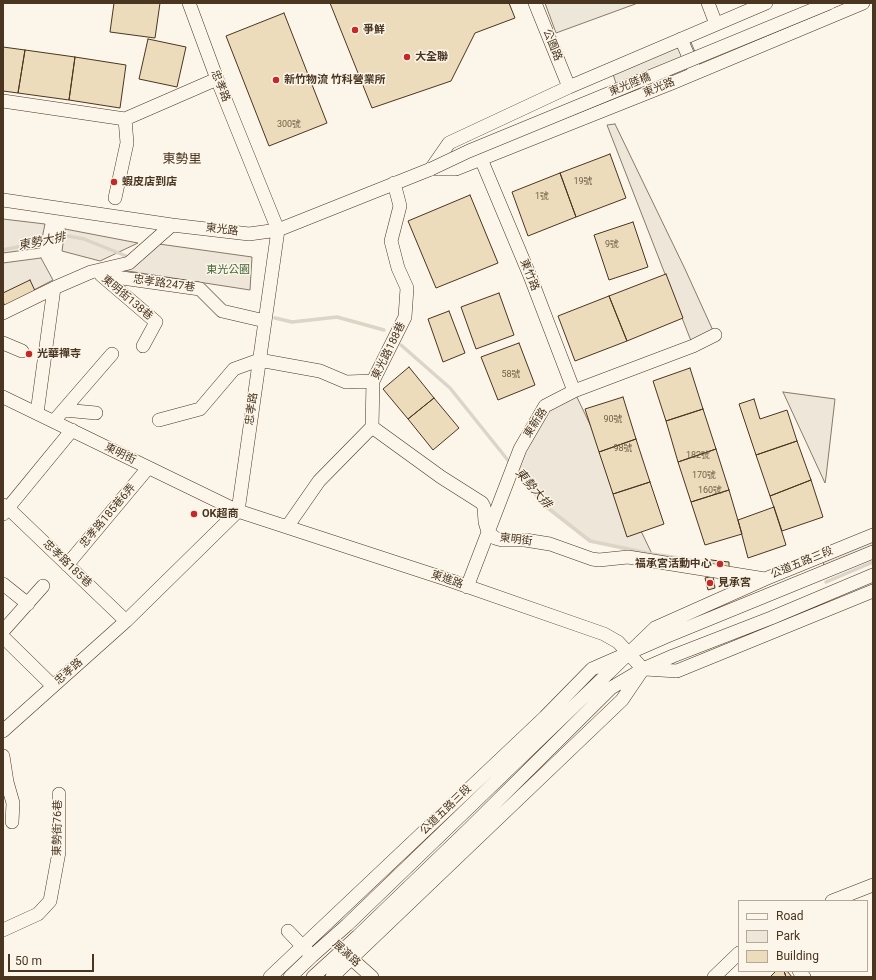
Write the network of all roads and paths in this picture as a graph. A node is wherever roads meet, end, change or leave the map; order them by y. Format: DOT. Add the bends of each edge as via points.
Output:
graph roads {
  1 [pos="189,3"];
  2 [pos="535,3"];
  3 [pos="708,3"];
  4 [pos="766,3"];
  5 [pos="830,3"];
  6 [pos="863,3"];
  7 [pos="716,24"];
  8 [pos="682,38"];
  9 [pos="696,73"];
  10 [pos="217,79"];
  11 [pos="569,87"];
  12 [pos="3,101"];
  13 [pos="125,119"];
  14 [pos="481,160"];
  15 [pos="431,169"];
  16 [pos="394,183"];
  17 [pos="115,198"];
  18 [pos="3,200"];
  19 [pos="172,225"];
  20 [pos="278,230"];
  21 [pos="98,273"];
  22 [pos="54,288"];
  23 [pos="3,313"];
  24 [pos="265,321"];
  25 [pos="714,335"];
  26 [pos="3,343"];
  27 [pos="143,346"];
  28 [pos="22,351"];
  29 [pos="112,354"];
  30 [pos="259,360"];
  31 [pos="373,381"];
  32 [pos="574,391"];
  33 [pos="3,397"];
  34 [pos="64,410"];
  35 [pos="96,412"];
  36 [pos="38,413"];
  37 [pos="159,420"];
  38 [pos="54,421"];
  39 [pos="372,427"];
  40 [pos="72,430"];
  41 [pos="148,468"];
  42 [pos="5,509"];
  43 [pos="238,511"];
  44 [pos="287,527"];
  45 [pos="488,532"];
  46 [pos="873,535"];
  47 [pos="873,552"];
  48 [pos="67,565"];
  49 [pos="873,575"];
  50 [pos="765,579"];
  51 [pos="3,584"];
  52 [pos="43,586"];
  53 [pos="467,587"];
  54 [pos="873,591"];
  55 [pos="28,604"];
  56 [pos="126,621"];
  57 [pos="3,631"];
  58 [pos="3,637"];
  59 [pos="629,653"];
  60 [pos="643,669"];
  61 [pos="53,686"];
  62 [pos="3,731"];
  63 [pos="3,756"];
  64 [pos="59,794"];
  65 [pos="12,822"];
  66 [pos="873,885"];
  67 [pos="835,900"];
  68 [pos="3,930"];
  69 [pos="320,930"];
  70 [pos="288,931"];
  71 [pos="330,940"];
  72 [pos="307,951"];
  73 [pos="347,954"];
  74 [pos="738,954"];
  75 [pos="329,974"];
  76 [pos="270,977"];
  77 [pos="290,977"];
  78 [pos="313,977"];
  79 [pos="372,977"];
  80 [pos="714,977"];
  1 -- 10 [label="street, 忠孝路"];
  2 -- 11 [label="street, 公園路"];
  3 -- 7 [label="street"];
  4 -- 7 [label="street"];
  5 -- 15 [label="street, 東光陸橋, bridge" via="476,148"];
  6 -- 9 [label="street, 東光路"];
  7 -- 8 [label="street"];
  8 -- 9 [label="street"];
  8 -- 11 [label="street"];
  9 -- 14 [label="street, 東光路"];
  10 -- 13 [label="street"];
  10 -- 20 [label="street, 忠孝路"];
  11 -- 15 [label="street" via="449,143"];
  12 -- 13 [label="street"];
  13 -- 17 [label="street" via="127,143"];
  14 -- 15 [label="street, 東光路" via="456,169"];
  14 -- 32 [label="street, 東竹路" via="530,276"];
  15 -- 16 [label="street, 東光路"];
  16 -- 20 [label="street, 東光路"];
  16 -- 31 [label="street, 東光路188巷" via="400,206 391,241 398,268 407,288 405,317"];
  18 -- 19 [label="street, 東光路"];
  19 -- 20 [label="street, 東光路" via="249,234"];
  19 -- 21 [label="street, 東明街138巷" via="129,263"];
  20 -- 24 [label="street, 忠孝路"];
  21 -- 22 [label="street, 東明街138巷"];
  21 -- 24 [label="street, 忠孝路247巷" via="200,289 222,311"];
  21 -- 27 [label="street, 東明街138巷" via="156,322"];
  22 -- 23 [label="street, 東明街138巷"];
  22 -- 36 [label="street"];
  24 -- 30 [label="street, 忠孝路"];
  25 -- 32 [label="street, 東新路" via="693,346"];
  26 -- 28 [label="street"];
  29 -- 34 [label="street"];
  30 -- 31 [label="street" via="320,371 346,382"];
  30 -- 37 [label="street" via="234,369 200,409"];
  30 -- 43 [label="street, 忠孝路"];
  31 -- 39 [label="street, 東光路188巷"];
  32 -- 45 [label="street, 東新路" via="546,406 520,449"];
  33 -- 36 [label="street, 東明街"];
  34 -- 35 [label="street"];
  34 -- 38 [label="street"];
  36 -- 38 [label="street, 東明街"];
  38 -- 40 [label="street, 東明街"];
  39 -- 44 [label="street" via="319,481"];
  39 -- 45 [label="street, 東明街" via="482,503"];
  40 -- 41 [label="street, 東明街"];
  40 -- 42 [label="street, 忠孝路185巷"];
  41 -- 43 [label="street, 東明街"];
  41 -- 48 [label="street, 忠孝路185巷6弄"];
  42 -- 48 [label="street, 忠孝路185巷"];
  43 -- 44 [label="street, 東進路"];
  43 -- 56 [label="street, 忠孝路"];
  44 -- 53 [label="street, 東進路"];
  45 -- 50 [label="street, 東明街" via="502,540 518,539 550,544 592,559 628,556"];
  45 -- 53 [label="street, 東新路"];
  46 -- 50 [label="street, 公道五路三段"];
  47 -- 59 [label="street, 公道五路三段"];
  48 -- 56 [label="street, 忠孝路185巷"];
  49 -- 60 [label="street"];
  50 -- 59 [label="street, 公道五路三段" via="655,628"];
  51 -- 55 [label="street"];
  52 -- 55 [label="street"];
  53 -- 59 [label="street, 東進路" via="604,634 618,642"];
  54 -- 60 [label="street" via="677,671"];
  55 -- 57 [label="street"];
  56 -- 61 [label="street, 忠孝路"];
  58 -- 61 [label="street"];
  59 -- 60 [label="street, 東進路"];
  59 -- 69 [label="street, 公道五路三段" via="592,669 545,717"];
  59 -- 71 [label="street, 公道五路三段"];
  60 -- 73 [label="street" via="611,688 358,936"];
  61 -- 62 [label="street, 忠孝路"];
  63 -- 65 [label="street" via="13,803"];
  64 -- 68 [label="street, 東勢街76巷" via="59,852 50,901 38,914"];
  66 -- 67 [label="street"];
  69 -- 71 [label="street, 展演路"];
  69 -- 72 [label="street, 公道五路三段"];
  70 -- 72 [label="street"];
  71 -- 72 [label="street, 公道五路三段"];
  71 -- 73 [label="street, 展演路"];
  72 -- 75 [label="street"];
  72 -- 76 [label="street, 公道五路三段"];
  72 -- 77 [label="street, 公道五路三段"];
  73 -- 75 [label="street"];
  73 -- 79 [label="street, 展演路"];
  74 -- 80 [label="street"];
  75 -- 78 [label="street"];
}
